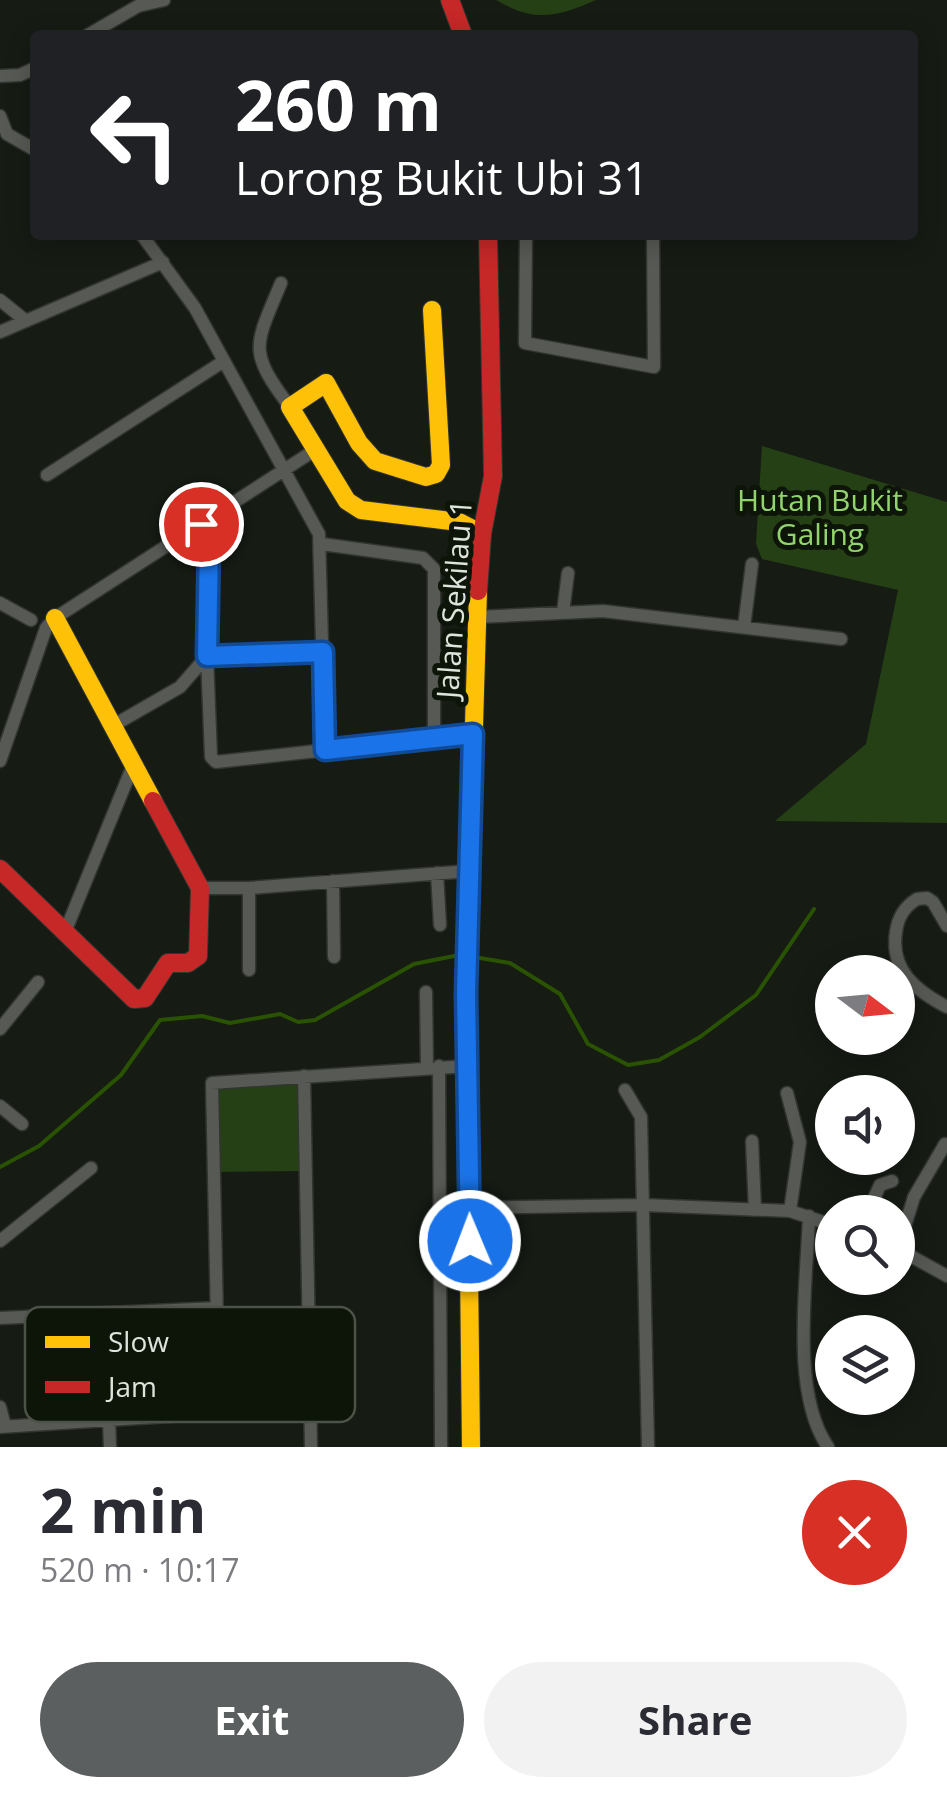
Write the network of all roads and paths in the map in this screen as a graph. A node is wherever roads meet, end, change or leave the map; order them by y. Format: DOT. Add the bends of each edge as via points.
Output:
graph roads {
  1 [pos="164,0"];
  2 [pos="450,0"];
  3 [pos="97,30"];
  4 [pos="461,30"];
  5 [pos="30,71"];
  6 [pos="0,76"];
  7 [pos="0,116"];
  8 [pos="30,147"];
  9 [pos="146,240"];
  10 [pos="488,240"];
  11 [pos="526,240"];
  12 [pos="653,240"];
  13 [pos="163,262"];
  14 [pos="281,283"];
  15 [pos="0,300"];
  16 [pos="432,310"];
  17 [pos="26,321"];
  18 [pos="0,332"];
  19 [pos="224,361"];
  20 [pos="290,406"];
  21 [pos="315,450"];
  22 [pos="286,469"];
  23 [pos="47,475"];
  24 [pos="201,524"];
  25 [pos="482,534"];
  26 [pos="322,544"];
  27 [pos="752,564"];
  28 [pos="568,573"];
  29 [pos="0,604"];
  30 [pos="563,612"];
  31 [pos="476,617"];
  32 [pos="56,618"];
  33 [pos="31,620"];
  34 [pos="744,627"];
  35 [pos="841,639"];
  36 [pos="323,652"];
  37 [pos="207,656"];
  38 [pos="114,726"];
  39 [pos="473,734"];
  40 [pos="434,738"];
  41 [pos="325,750"];
  42 [pos="0,761"];
  43 [pos="134,763"];
  44 [pos="0,869"];
  45 [pos="469,871"];
  46 [pos="437,874"];
  47 [pos="333,882"];
  48 [pos="200,888"];
  49 [pos="249,888"];
  50 [pos="440,925"];
  51 [pos="947,926"];
  52 [pos="65,932"];
  53 [pos="334,957"];
  54 [pos="249,970"];
  55 [pos="38,982"];
  56 [pos="426,992"];
  57 [pos="947,1007"];
  58 [pos="0,1029"];
  59 [pos="433,1066"];
  60 [pos="468,1066"];
  61 [pos="304,1076"];
  62 [pos="626,1090"];
  63 [pos="787,1093"];
  64 [pos="0,1106"];
  65 [pos="22,1124"];
  66 [pos="752,1141"];
  67 [pos="944,1144"];
  68 [pos="91,1168"];
  69 [pos="892,1181"];
  70 [pos="876,1195"];
  71 [pos="915,1195"];
  72 [pos="644,1205"];
  73 [pos="470,1208"];
  74 [pos="755,1210"];
  75 [pos="790,1211"];
  76 [pos="808,1216"];
  77 [pos="815,1219"];
  78 [pos="0,1241"];
  79 [pos="915,1258"];
  80 [pos="947,1276"];
  81 [pos="217,1307"];
  82 [pos="308,1307"];
  83 [pos="25,1317"];
  84 [pos="0,1318"];
  85 [pos="0,1408"];
  86 [pos="73,1422"];
  87 [pos="109,1422"];
  88 [pos="310,1422"];
  89 [pos="2,1426"];
  90 [pos="110,1447"];
  91 [pos="311,1447"];
  92 [pos="441,1447"];
  93 [pos="471,1447"];
  94 [pos="648,1447"];
  95 [pos="828,1447"];
  1 -- 3 [label="street" via="138,6"];
  2 -- 4 [label="street"];
  5 -- 6 [label="street"];
  7 -- 8 [label="street" via="8,134"];
  9 -- 13 [label="street"];
  10 -- 25 [label="street, Jalan Sekilau 1" via="493,476"];
  11 -- 12 [label="street" via="526,343 654,368"];
  13 -- 17 [label="street"];
  13 -- 19 [label="street"];
  14 -- 20 [label="street" via="258,354"];
  15 -- 17 [label="street"];
  16 -- 20 [label="street" via="441,465 436,474 426,477 375,461 326,382"];
  17 -- 18 [label="street"];
  19 -- 22 [label="street"];
  19 -- 23 [label="street"];
  20 -- 21 [label="street"];
  21 -- 22 [label="street"];
  21 -- 25 [label="street" via="347,501 361,510 459,522"];
  22 -- 24 [label="street"];
  22 -- 26 [label="street"];
  24 -- 32 [label="street"];
  24 -- 37 [label="street" via="209,541"];
  25 -- 31 [label="street, Jalan Sekilau 1"];
  26 -- 36 [label="street"];
  26 -- 40 [label="street, Jalan Sekilau 1" via="423,558 434,568"];
  27 -- 34 [label="street"];
  28 -- 30 [label="street"];
  29 -- 33 [label="street"];
  30 -- 31 [label="street"];
  30 -- 34 [label="street"];
  31 -- 39 [label="street, Jalan Sekilau 1"];
  32 -- 38 [label="street"];
  32 -- 42 [label="street" via="46,628"];
  34 -- 35 [label="street"];
  36 -- 37 [label="street"];
  36 -- 41 [label="street"];
  37 -- 38 [label="street" via="180,687"];
  37 -- 41 [label="street" via="216,762"];
  38 -- 43 [label="street"];
  39 -- 40 [label="street"];
  39 -- 45 [label="street, Jalan Sekilau 1"];
  40 -- 41 [label="street"];
  43 -- 48 [label="street"];
  43 -- 52 [label="street"];
  44 -- 52 [label="street"];
  45 -- 46 [label="street"];
  45 -- 60 [label="street, Jalan Sekilau 1"];
  46 -- 47 [label="street"];
  46 -- 50 [label="street"];
  47 -- 49 [label="street"];
  47 -- 53 [label="street"];
  48 -- 49 [label="street"];
  48 -- 52 [label="street" via="198,956 168,963 139,1000"];
  49 -- 54 [label="street"];
  51 -- 57 [label="street" via="934,902 917,898 899,917 893,950 909,980"];
  55 -- 58 [label="street"];
  56 -- 59 [label="street"];
  59 -- 60 [label="street"];
  59 -- 61 [label="street"];
  59 -- 92 [label="street"];
  60 -- 73 [label="street, Jalan Sekilau 1"];
  61 -- 81 [label="street" via="212,1083"];
  61 -- 82 [label="street"];
  62 -- 72 [label="street" via="642,1117"];
  63 -- 75 [label="street" via="800,1142"];
  64 -- 65 [label="street"];
  66 -- 74 [label="street"];
  67 -- 71 [label="street"];
  68 -- 78 [label="street"];
  69 -- 70 [label="street"];
  72 -- 73 [label="street"];
  72 -- 74 [label="street"];
  72 -- 94 [label="street"];
  73 -- 93 [label="street, Jalan Sekilau 1"];
  74 -- 75 [label="street"];
  75 -- 76 [label="street"];
  76 -- 77 [label="street"];
  76 -- 95 [label="street" via="804,1376 814,1423"];
  79 -- 80 [label="street"];
  83 -- 84 [label="street"];
  85 -- 89 [label="street"];
  86 -- 89 [label="street"];
  87 -- 90 [label="street"];
  88 -- 91 [label="street"];
}
